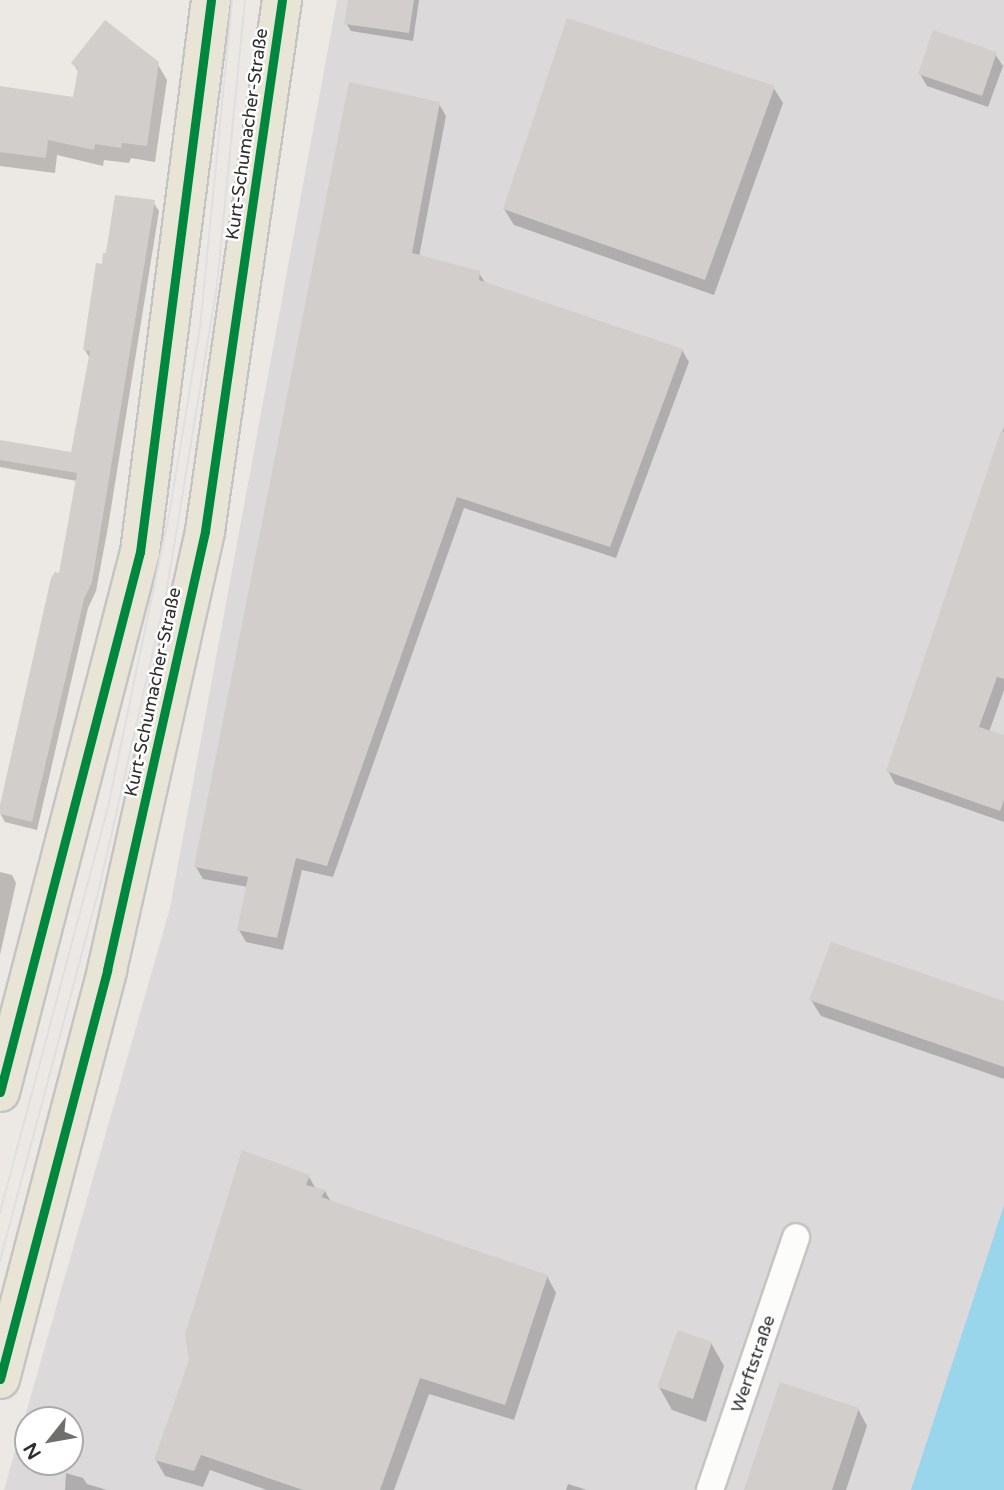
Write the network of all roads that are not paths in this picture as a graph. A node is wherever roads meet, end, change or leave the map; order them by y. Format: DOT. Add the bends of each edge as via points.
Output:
graph roads {
  1 [pos="211,0"];
  2 [pos="282,0"];
  3 [pos="0,1092"];
  4 [pos="796,1237"];
  5 [pos="0,1379"];
  6 [pos="710,1490"];
  1 -- 3 [label="main road" via="140,552"];
  2 -- 5 [label="main road, Kurt-Schumacher-Straße" via="205,531 107,970"];
  4 -- 6 [label="street, Werftstraße"];
}
